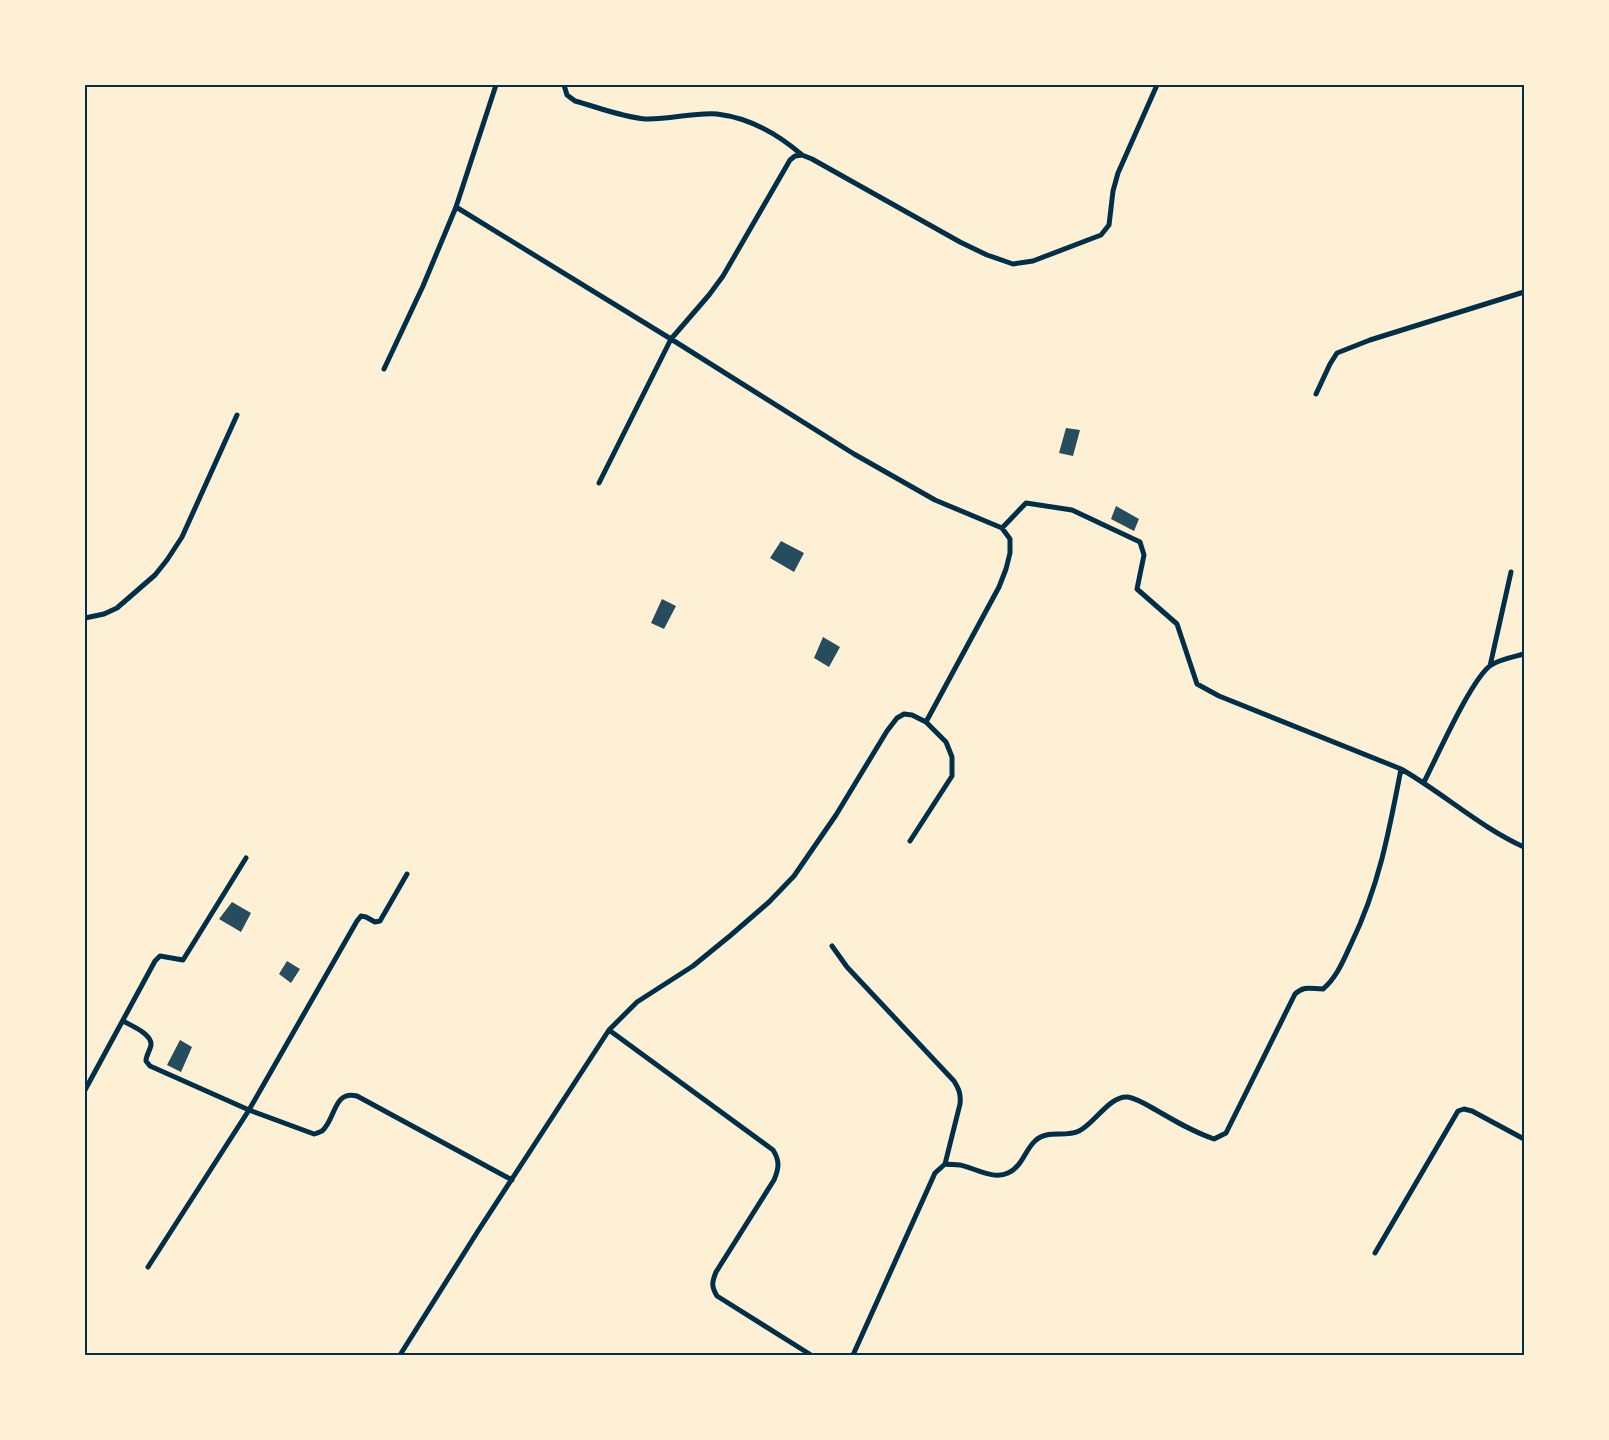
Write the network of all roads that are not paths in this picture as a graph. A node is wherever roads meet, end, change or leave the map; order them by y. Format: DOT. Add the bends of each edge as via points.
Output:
graph roads {
  1 [pos="496,85"];
  2 [pos="564,85"];
  3 [pos="1157,85"];
  4 [pos="802,155"];
  5 [pos="456,207"];
  6 [pos="1524,292"];
  7 [pos="671,339"];
  8 [pos="384,368"];
  9 [pos="1316,394"];
  10 [pos="237,415"];
  11 [pos="598,483"];
  12 [pos="1002,528"];
  13 [pos="1511,572"];
  14 [pos="85,618"];
  15 [pos="1524,654"];
  16 [pos="1490,666"];
  17 [pos="926,722"];
  18 [pos="1401,768"];
  19 [pos="1424,782"];
  20 [pos="910,842"];
  21 [pos="1524,847"];
  22 [pos="246,858"];
  23 [pos="407,874"];
  24 [pos="832,946"];
  25 [pos="123,1021"];
  26 [pos="609,1030"];
  27 [pos="85,1090"];
  28 [pos="249,1110"];
  29 [pos="1524,1139"];
  30 [pos="945,1164"];
  31 [pos="512,1180"];
  32 [pos="1375,1253"];
  33 [pos="148,1267"];
  34 [pos="400,1355"];
  35 [pos="811,1355"];
  36 [pos="853,1355"];
  1 -- 5 [label="street"];
  2 -- 4 [label="street" via="575,101 633,117 717,114 737,119 771,131"];
  3 -- 4 [label="street" via="1118,173 1106,230 1101,235 1023,263 1002,261 960,242"];
  4 -- 7 [label="street" via="790,160 723,276"];
  5 -- 7 [label="street"];
  5 -- 8 [label="street"];
  6 -- 9 [label="street" via="1337,353"];
  7 -- 11 [label="street"];
  7 -- 12 [label="street" via="895,478 935,500"];
  10 -- 14 [label="street" via="182,537 167,560 118,608"];
  12 -- 17 [label="street" via="1010,539 1010,553 999,587"];
  12 -- 18 [label="street" via="1026,503 1072,510 1140,542 1144,555 1137,589 1177,624 1197,684 1218,696"];
  13 -- 16 [label="street"];
  15 -- 16 [label="street" via="1505,658"];
  16 -- 19 [label="street" via="1471,690"];
  17 -- 20 [label="street" via="946,742 952,757 952,776"];
  17 -- 26 [label="street" via="912,715 904,714 897,718 794,876 731,935 693,966 638,1002"];
  18 -- 19 [label="street"];
  18 -- 30 [label="street" via="1380,871 1365,916 1342,964 1323,989 1306,987 1295,994 1226,1133 1214,1139 1200,1134 1126,1097 1113,1101 1078,1132 1048,1134 1035,1140 1018,1165 1008,1173 996,1175"];
  19 -- 21 [label="street" via="1498,834"];
  22 -- 25 [label="street" via="187,956 179,961 166,956 155,960"];
  23 -- 28 [label="street" via="380,921 360,916"];
  24 -- 30 [label="street" via="847,967 959,1089 960,1104"];
  25 -- 27 [label="street"];
  25 -- 28 [label="street" via="149,1037 151,1042 146,1062 150,1066"];
  26 -- 31 [label="street"];
  26 -- 35 [label="street" via="778,1156 779,1167 774,1180 716,1272 712,1288 717,1296"];
  28 -- 31 [label="street" via="314,1134 322,1131 342,1097 350,1094"];
  28 -- 33 [label="street"];
  29 -- 32 [label="street" via="1472,1110 1458,1111"];
  30 -- 36 [label="street" via="935,1173"];
  31 -- 34 [label="street"];
}
